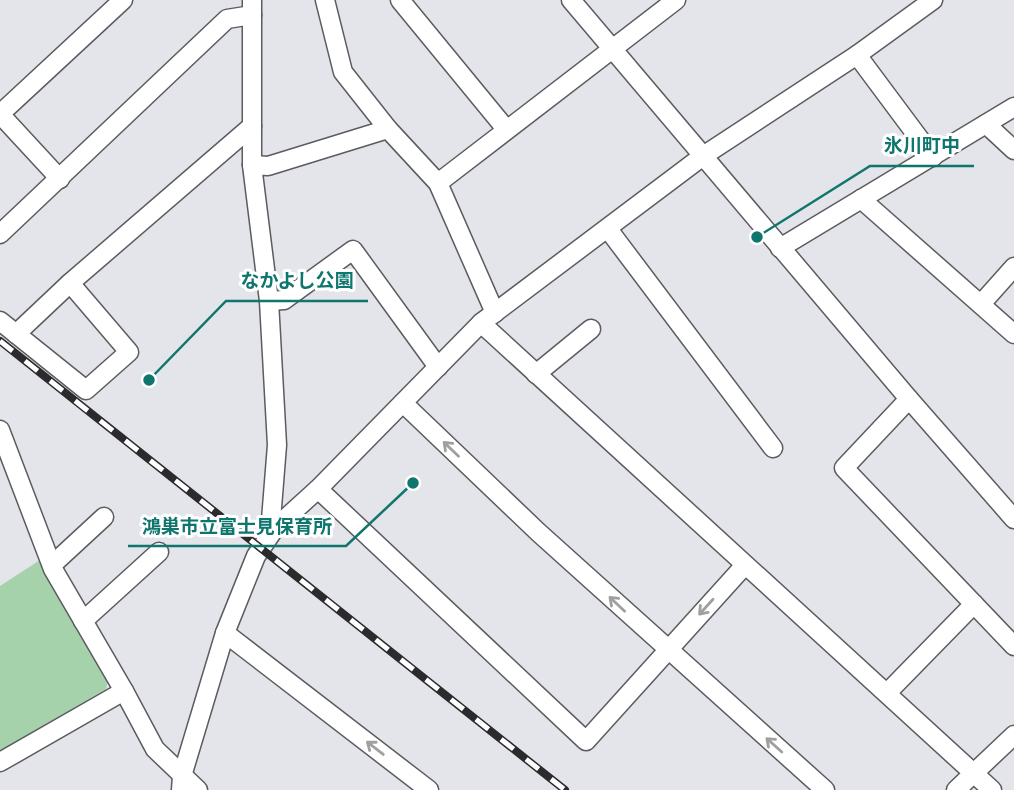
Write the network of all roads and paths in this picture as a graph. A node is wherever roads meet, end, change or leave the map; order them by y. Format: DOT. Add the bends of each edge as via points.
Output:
graph roads {
  1 [pos="123,0"];
  2 [pos="325,0"];
  3 [pos="400,0"];
  4 [pos="571,0"];
  5 [pos="676,0"];
  6 [pos="933,0"];
  7 [pos="252,8"];
  8 [pos="612,48"];
  9 [pos="857,55"];
  10 [pos="1014,107"];
  11 [pos="0,114"];
  12 [pos="986,124"];
  13 [pos="252,126"];
  14 [pos="388,128"];
  15 [pos="506,129"];
  16 [pos="1014,150"];
  17 [pos="703,156"];
  18 [pos="933,157"];
  19 [pos="252,165"];
  20 [pos="60,179"];
  21 [pos="438,183"];
  22 [pos="861,199"];
  23 [pos="608,229"];
  24 [pos="0,234"];
  25 [pos="780,248"];
  26 [pos="1014,267"];
  27 [pos="70,283"];
  28 [pos="269,301"];
  29 [pos="981,304"];
  30 [pos="488,318"];
  31 [pos="0,321"];
  32 [pos="592,329"];
  33 [pos="16,334"];
  34 [pos="1014,334"];
  35 [pos="438,367"];
  36 [pos="536,374"];
  37 [pos="909,399"];
  38 [pos="403,403"];
  39 [pos="0,430"];
  40 [pos="773,448"];
  41 [pos="318,489"];
  42 [pos="104,517"];
  43 [pos="1014,519"];
  44 [pos="275,528"];
  45 [pos="159,552"];
  46 [pos="52,565"];
  47 [pos="745,565"];
  48 [pos="974,604"];
  49 [pos="83,621"];
  50 [pos="225,633"];
  51 [pos="1014,646"];
  52 [pos="667,650"];
  53 [pos="124,691"];
  54 [pos="887,693"];
  55 [pos="1014,735"];
  56 [pos="0,762"];
  57 [pos="973,772"];
  58 [pos="181,783"];
  59 [pos="198,790"];
  60 [pos="429,790"];
  61 [pos="825,790"];
  62 [pos="956,790"];
  63 [pos="992,790"];
  1 -- 11 [label="street"];
  2 -- 14 [label="street" via="343,72"];
  3 -- 15 [label="street"];
  4 -- 8 [label="street"];
  5 -- 8 [label="street"];
  6 -- 9 [label="street"];
  7 -- 13 [label="street"];
  7 -- 20 [label="street" via="227,19"];
  8 -- 15 [label="street"];
  8 -- 17 [label="street"];
  9 -- 17 [label="street"];
  9 -- 18 [label="street"];
  10 -- 12 [label="street"];
  11 -- 20 [label="street"];
  12 -- 16 [label="street"];
  12 -- 18 [label="street"];
  13 -- 19 [label="street"];
  13 -- 27 [label="street"];
  14 -- 19 [label="street" via="268,166"];
  14 -- 21 [label="street"];
  15 -- 21 [label="street"];
  17 -- 23 [label="street"];
  17 -- 25 [label="street"];
  18 -- 22 [label="street"];
  19 -- 28 [label="street"];
  20 -- 24 [label="street"];
  21 -- 30 [label="street"];
  22 -- 25 [label="street"];
  22 -- 29 [label="street"];
  23 -- 30 [label="street"];
  23 -- 40 [label="street"];
  25 -- 37 [label="street"];
  26 -- 29 [label="street"];
  27 -- 33 [label="street"];
  27 -- 33 [label="street" via="129,352 86,390"];
  28 -- 35 [label="street" via="284,300 353,250"];
  28 -- 44 [label="street" via="277,445 271,520"];
  29 -- 34 [label="street"];
  30 -- 35 [label="street"];
  30 -- 36 [label="street"];
  31 -- 33 [label="street"];
  32 -- 36 [label="street"];
  35 -- 38 [label="street"];
  36 -- 47 [label="street"];
  37 -- 43 [label="street"];
  37 -- 48 [label="street" via="844,468"];
  38 -- 41 [label="street"];
  52 -- 38 [label="street, one-way"];
  39 -- 46 [label="street"];
  41 -- 44 [label="street"];
  41 -- 52 [label="street" via="586,741"];
  42 -- 46 [label="street"];
  44 -- 50 [label="street" via="256,556"];
  45 -- 49 [label="street"];
  46 -- 49 [label="street"];
  47 -- 52 [label="street, one-way"];
  47 -- 54 [label="street"];
  48 -- 51 [label="street"];
  48 -- 54 [label="street"];
  49 -- 53 [label="street"];
  50 -- 58 [label="street"];
  60 -- 50 [label="street, one-way"];
  61 -- 52 [label="street, one-way"];
  53 -- 56 [label="street"];
  53 -- 58 [label="street" via="155,749"];
  54 -- 57 [label="street"];
  55 -- 57 [label="street"];
  57 -- 62 [label="street"];
  57 -- 63 [label="street"];
  58 -- 59 [label="street"];
}
